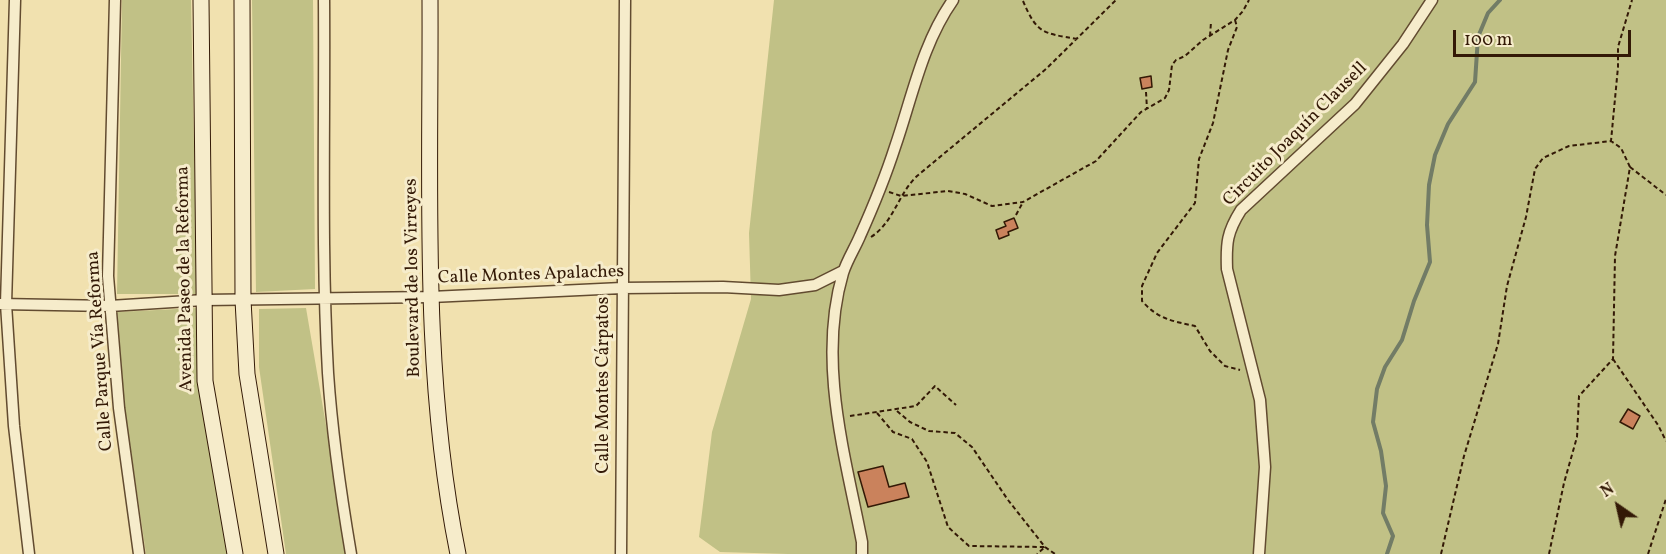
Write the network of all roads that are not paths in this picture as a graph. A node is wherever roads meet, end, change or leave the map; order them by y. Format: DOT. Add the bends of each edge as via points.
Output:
graph roads {
  1 [pos="15,0"];
  2 [pos="116,0"];
  3 [pos="201,0"];
  4 [pos="242,0"];
  5 [pos="324,0"];
  6 [pos="430,0"];
  7 [pos="625,0"];
  8 [pos="953,0"];
  9 [pos="1432,0"];
  10 [pos="843,271"];
  11 [pos="622,288"];
  12 [pos="325,297"];
  13 [pos="431,297"];
  14 [pos="204,300"];
  15 [pos="243,300"];
  16 [pos="3,304"];
  17 [pos="110,306"];
  18 [pos="29,554"];
  19 [pos="139,554"];
  20 [pos="235,554"];
  21 [pos="276,554"];
  22 [pos="351,554"];
  23 [pos="458,554"];
  24 [pos="621,554"];
  25 [pos="862,554"];
  26 [pos="1259,554"];
  1 -- 16 [label="street"];
  2 -- 17 [label="street, Calle Parque Vía Reforma"];
  3 -- 14 [label="main road, Avenida Paseo de la Reforma"];
  4 -- 15 [label="main road"];
  5 -- 12 [label="street"];
  6 -- 13 [label="main road, Boulevard de los Virreyes"];
  7 -- 11 [label="street, Calle Montes Cárpatos"];
  8 -- 10 [label="street" via="921,64 881,189"];
  9 -- 26 [label="street, Circuito Joaquín Clausell" via="1355,104 1241,210 1231,226 1227,269 1260,400 1265,467"];
  10 -- 11 [label="street, Calle Montes Apalaches" via="815,285 779,290"];
  10 -- 25 [label="street" via="834,322 837,416"];
  11 -- 13 [label="street, Calle Montes Apalaches"];
  11 -- 24 [label="street, Calle Montes Cárpatos"];
  12 -- 13 [label="street, Calle Montes Apalaches"];
  12 -- 15 [label="street, Calle Montes Apalaches"];
  12 -- 22 [label="street" via="328,375"];
  13 -- 23 [label="main road, Boulevard de los Virreyes" via="438,421"];
  14 -- 15 [label="street, Calle Montes Apalaches"];
  14 -- 17 [label="street, Calle Montes Apalaches"];
  14 -- 20 [label="main road, Avenida Paseo de la Reforma" via="206,381"];
  15 -- 21 [label="main road" via="247,374"];
  16 -- 17 [label="street, Calle Montes Apalaches"];
  16 -- 18 [label="street"];
  17 -- 19 [label="street, Calle Parque Vía Reforma"];
}
